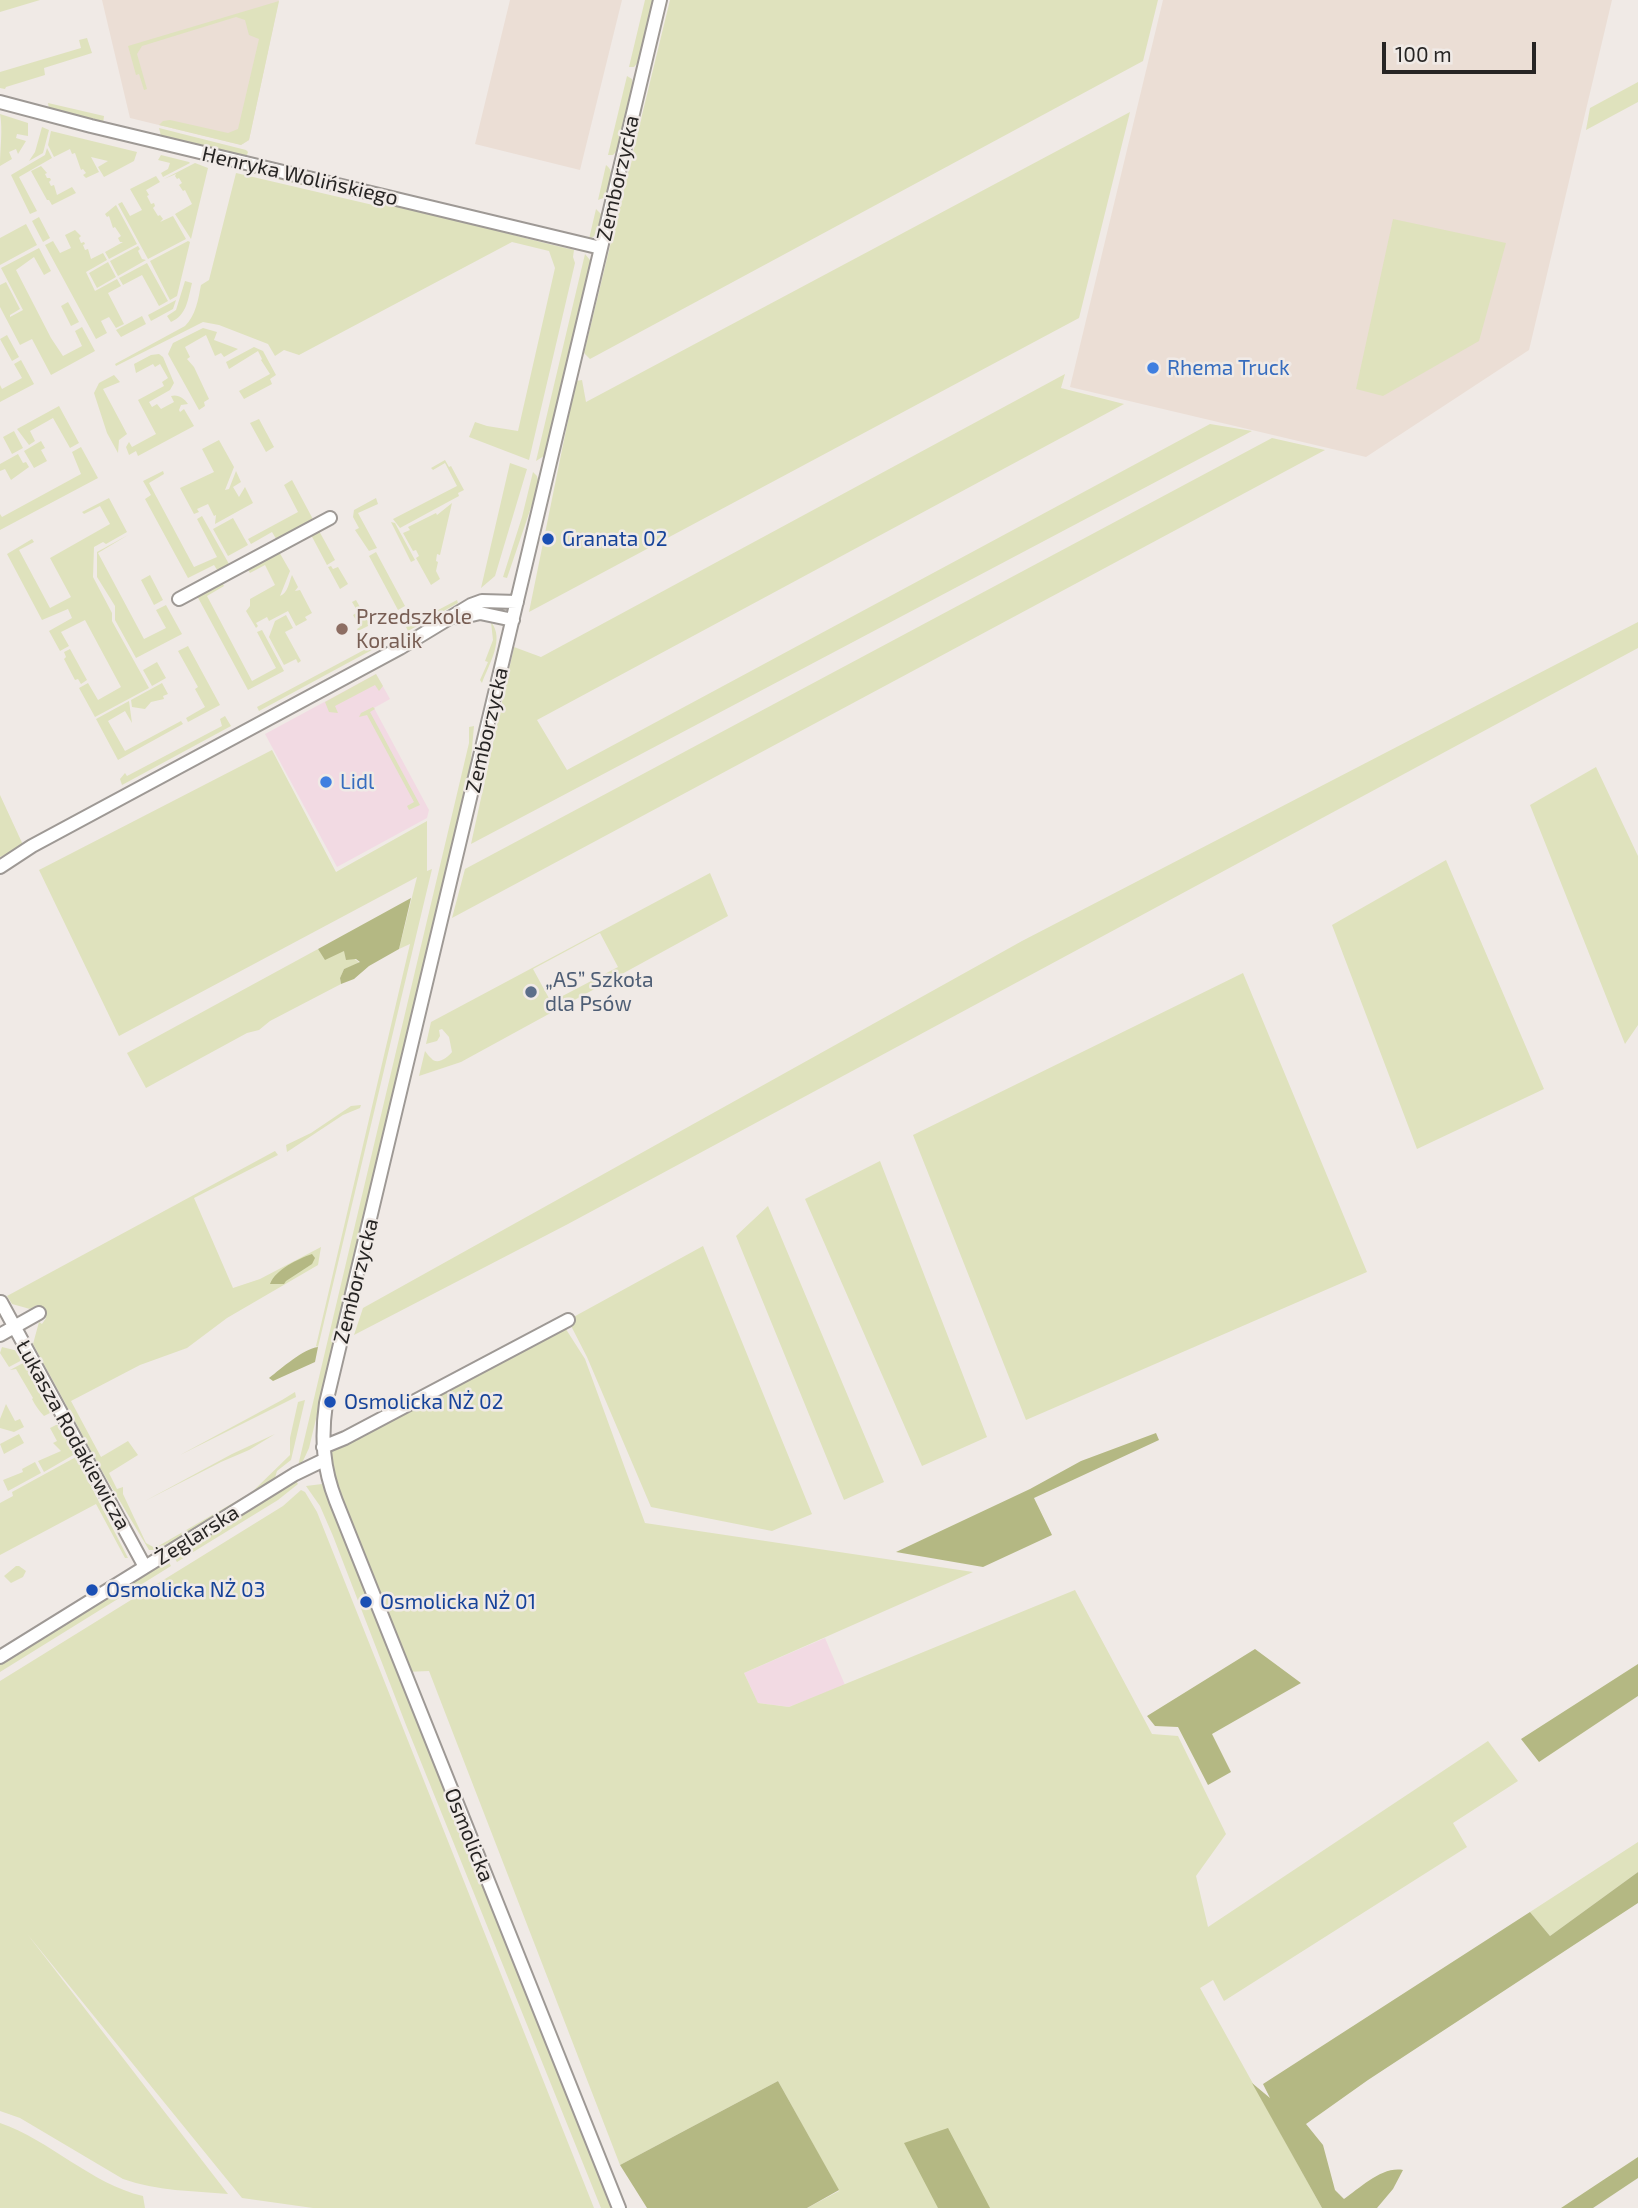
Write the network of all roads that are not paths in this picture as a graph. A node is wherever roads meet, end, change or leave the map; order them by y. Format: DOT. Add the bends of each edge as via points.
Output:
graph roads {
  1 [pos="660,0"];
  2 [pos="0,102"];
  3 [pos="601,248"];
  4 [pos="330,518"];
  5 [pos="179,599"];
  6 [pos="517,602"];
  7 [pos="448,620"];
  8 [pos="513,620"];
  9 [pos="0,867"];
  10 [pos="1,1302"];
  11 [pos="39,1313"];
  12 [pos="568,1320"];
  13 [pos="15,1327"];
  14 [pos="0,1335"];
  15 [pos="323,1447"];
  16 [pos="324,1460"];
  17 [pos="145,1567"];
  18 [pos="0,1657"];
  19 [pos="619,2208"];
  1 -- 3 [label="street, Zemborzycka"];
  2 -- 3 [label="street, Henryka Wolińskiego"];
  3 -- 6 [label="street, Zemborzycka"];
  4 -- 5 [label="street"];
  6 -- 7 [label="street" via="478,603"];
  6 -- 8 [label="street, Zemborzycka"];
  7 -- 8 [label="street" via="480,613"];
  7 -- 9 [label="street"];
  8 -- 15 [label="street, Zemborzycka" via="327,1399"];
  10 -- 13 [label="street, Łukasza Rodakiewicza"];
  11 -- 13 [label="street"];
  12 -- 15 [label="street"];
  13 -- 14 [label="street"];
  13 -- 17 [label="street, Łukasza Rodakiewicza"];
  15 -- 16 [label="street, Zemborzycka"];
  16 -- 17 [label="street, Żeglarska"];
  16 -- 19 [label="street, Osmolicka" via="356,1554"];
  17 -- 18 [label="street, Żeglarska"];
}
